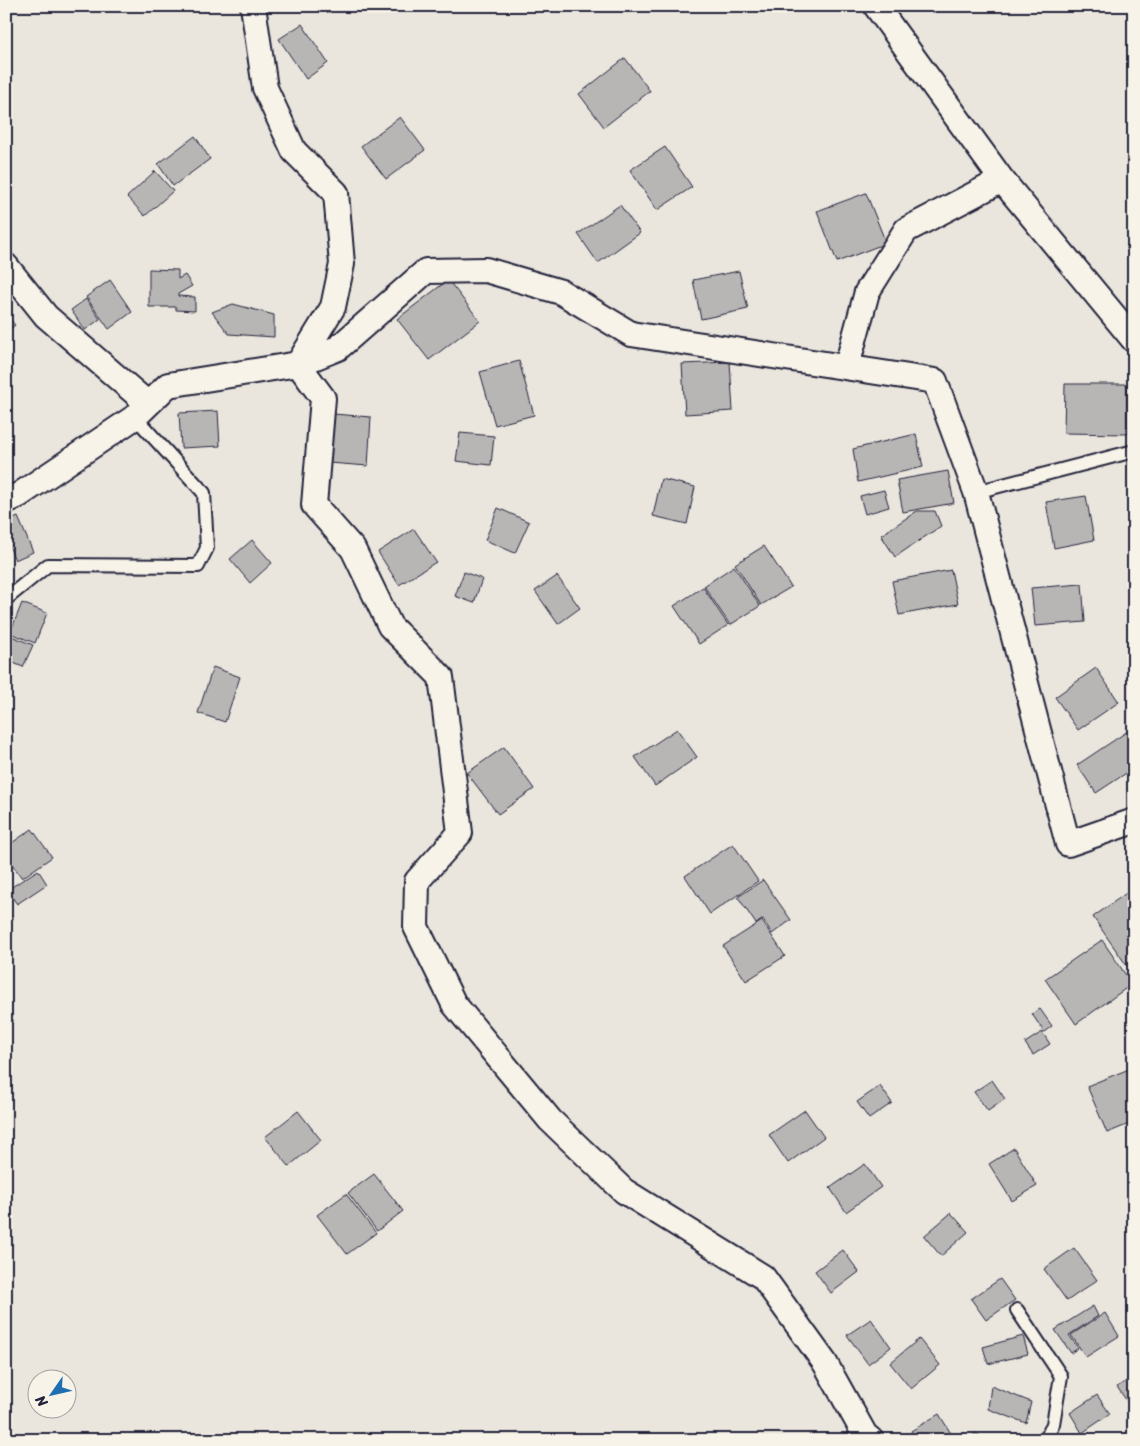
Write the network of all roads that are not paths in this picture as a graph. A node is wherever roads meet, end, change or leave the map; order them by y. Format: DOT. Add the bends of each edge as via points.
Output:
graph roads {
  1 [pos="253,6"];
  2 [pos="876,6"];
  3 [pos="1002,180"];
  4 [pos="6,266"];
  5 [pos="1134,340"];
  6 [pos="298,364"];
  7 [pos="847,366"];
  8 [pos="142,411"];
  9 [pos="1134,450"];
  10 [pos="976,492"];
  11 [pos="6,501"];
  12 [pos="6,599"];
  13 [pos="1134,821"];
  14 [pos="1017,1310"];
  15 [pos="871,1440"];
  16 [pos="1046,1440"];
  1 -- 6 [label="street" via="266,88 294,151 336,192 342,264 332,307"];
  2 -- 3 [label="street"];
  3 -- 5 [label="street"];
  3 -- 7 [label="street" via="906,230 867,292"];
  4 -- 8 [label="street" via="46,316"];
  6 -- 7 [label="street" via="338,348 426,270 486,270 561,292 631,334"];
  6 -- 8 [label="street" via="168,385"];
  6 -- 15 [label="street" via="323,398 314,505 353,549 390,626 441,677 460,833 417,881 416,927 454,1004 550,1120 624,1191 762,1277 825,1363 865,1435"];
  7 -- 10 [label="street" via="935,381"];
  8 -- 11 [label="street"];
  8 -- 12 [label="lane" via="204,493 206,548 198,566 48,565"];
  9 -- 10 [label="lane"];
  10 -- 13 [label="street" via="1068,844"];
  14 -- 16 [label="lane" via="1061,1376 1053,1424"];
}
